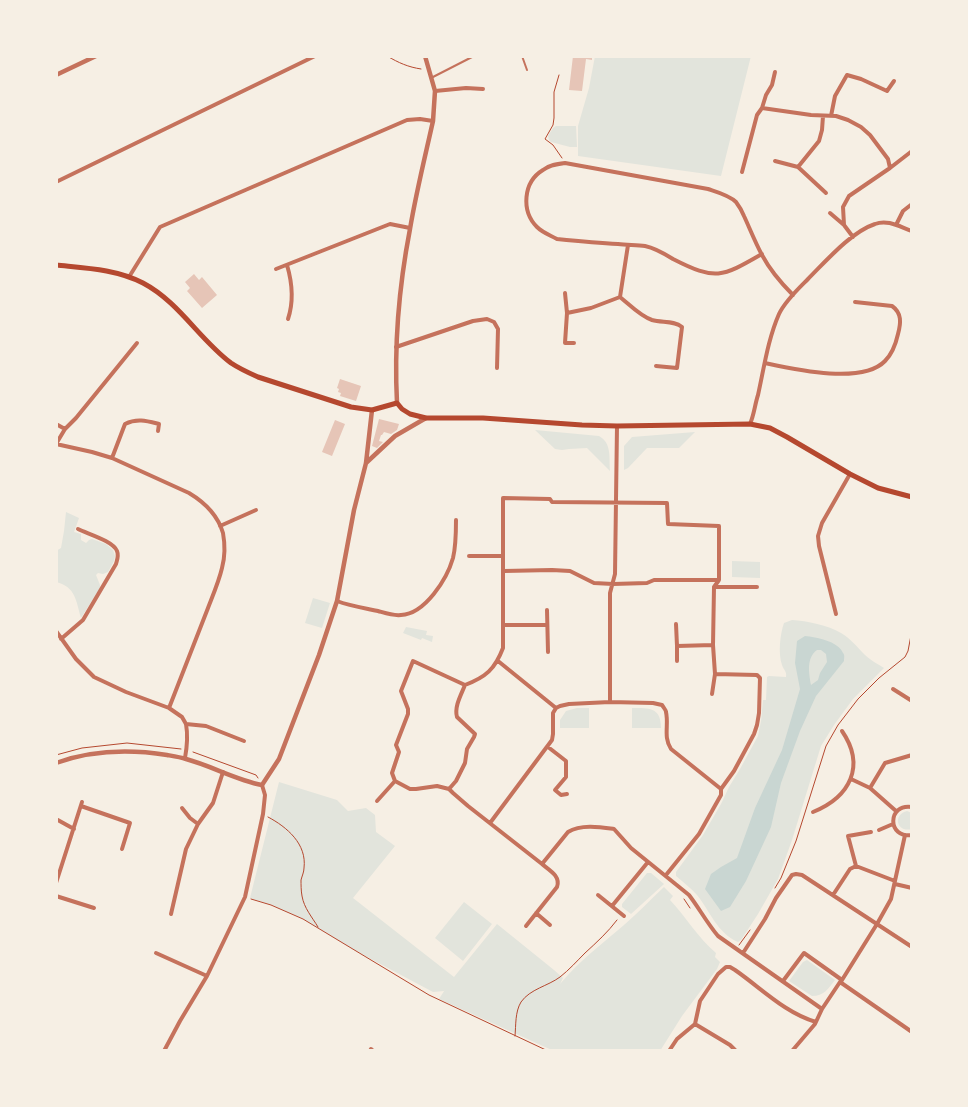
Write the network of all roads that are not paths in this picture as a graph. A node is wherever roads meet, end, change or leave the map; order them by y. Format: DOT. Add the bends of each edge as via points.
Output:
graph roads {
  1 [pos="96,56"];
  2 [pos="316,56"];
  3 [pos="425,56"];
  4 [pos="474,56"];
  5 [pos="522,56"];
  6 [pos="527,70"];
  7 [pos="775,72"];
  8 [pos="56,75"];
  9 [pos="431,78"];
  10 [pos="894,81"];
  11 [pos="483,89"];
  12 [pos="435,92"];
  13 [pos="762,108"];
  14 [pos="823,116"];
  15 [pos="831,116"];
  16 [pos="433,121"];
  17 [pos="912,151"];
  18 [pos="775,161"];
  19 [pos="798,167"];
  20 [pos="890,168"];
  21 [pos="742,172"];
  22 [pos="56,182"];
  23 [pos="826,192"];
  24 [pos="912,204"];
  25 [pos="830,213"];
  26 [pos="844,224"];
  27 [pos="896,225"];
  28 [pos="410,228"];
  29 [pos="912,231"];
  30 [pos="853,237"];
  31 [pos="628,245"];
  32 [pos="762,254"];
  33 [pos="56,265"];
  34 [pos="287,265"];
  35 [pos="276,269"];
  36 [pos="129,277"];
  37 [pos="565,292"];
  38 [pos="792,295"];
  39 [pos="620,297"];
  40 [pos="855,302"];
  41 [pos="567,313"];
  42 [pos="288,319"];
  43 [pos="137,343"];
  44 [pos="574,343"];
  45 [pos="396,347"];
  46 [pos="765,363"];
  47 [pos="656,366"];
  48 [pos="497,368"];
  49 [pos="397,403"];
  50 [pos="372,410"];
  51 [pos="426,418"];
  52 [pos="56,424"];
  53 [pos="750,424"];
  54 [pos="618,426"];
  55 [pos="65,429"];
  56 [pos="158,432"];
  57 [pos="56,444"];
  58 [pos="112,458"];
  59 [pos="366,463"];
  60 [pos="850,474"];
  61 [pos="912,497"];
  62 [pos="616,503"];
  63 [pos="256,510"];
  64 [pos="456,520"];
  65 [pos="220,526"];
  66 [pos="78,529"];
  67 [pos="469,556"];
  68 [pos="503,556"];
  69 [pos="504,571"];
  70 [pos="719,580"];
  71 [pos="613,584"];
  72 [pos="714,587"];
  73 [pos="757,587"];
  74 [pos="337,601"];
  75 [pos="547,610"];
  76 [pos="836,614"];
  77 [pos="676,624"];
  78 [pos="504,625"];
  79 [pos="547,625"];
  80 [pos="56,631"];
  81 [pos="61,639"];
  82 [pos="713,645"];
  83 [pos="677,646"];
  84 [pos="548,652"];
  85 [pos="498,661"];
  86 [pos="677,661"];
  87 [pos="715,674"];
  88 [pos="465,684"];
  89 [pos="893,689"];
  90 [pos="712,694"];
  91 [pos="912,701"];
  92 [pos="610,702"];
  93 [pos="169,708"];
  94 [pos="556,708"];
  95 [pos="186,724"];
  96 [pos="842,731"];
  97 [pos="244,741"];
  98 [pos="548,747"];
  99 [pos="912,755"];
  100 [pos="185,758"];
  101 [pos="56,763"];
  102 [pos="222,772"];
  103 [pos="852,779"];
  104 [pos="394,781"];
  105 [pos="262,785"];
  106 [pos="870,788"];
  107 [pos="449,789"];
  108 [pos="721,789"];
  109 [pos="567,794"];
  110 [pos="377,801"];
  111 [pos="912,807"];
  112 [pos="182,808"];
  113 [pos="813,812"];
  114 [pos="896,812"];
  115 [pos="56,819"];
  116 [pos="490,822"];
  117 [pos="198,824"];
  118 [pos="893,824"];
  119 [pos="74,829"];
  120 [pos="879,830"];
  121 [pos="871,832"];
  122 [pos="905,835"];
  123 [pos="912,835"];
  124 [pos="122,849"];
  125 [pos="648,862"];
  126 [pos="542,864"];
  127 [pos="856,866"];
  128 [pos="666,875"];
  129 [pos="56,883"];
  130 [pos="895,883"];
  131 [pos="912,888"];
  132 [pos="598,895"];
  133 [pos="833,895"];
  134 [pos="56,896"];
  135 [pos="612,906"];
  136 [pos="94,908"];
  137 [pos="536,913"];
  138 [pos="171,914"];
  139 [pos="622,915"];
  140 [pos="877,924"];
  141 [pos="550,925"];
  142 [pos="526,926"];
  143 [pos="912,947"];
  144 [pos="156,952"];
  145 [pos="743,953"];
  146 [pos="207,976"];
  147 [pos="783,981"];
  148 [pos="841,981"];
  149 [pos="822,1009"];
  150 [pos="816,1022"];
  151 [pos="695,1024"];
  152 [pos="912,1032"];
  153 [pos="164,1051"];
  154 [pos="669,1051"];
  155 [pos="736,1051"];
  156 [pos="792,1051"];
  1 -- 8 [label="street"];
  2 -- 22 [label="street"];
  3 -- 9 [label="street"];
  4 -- 9 [label="lane"];
  5 -- 6 [label="lane"];
  7 -- 13 [label="street"];
  9 -- 12 [label="street"];
  10 -- 15 [label="street" via="887,91 847,75 835,96"];
  11 -- 12 [label="street"];
  12 -- 16 [label="street"];
  13 -- 14 [label="street"];
  13 -- 21 [label="street" via="757,115"];
  14 -- 15 [label="street"];
  14 -- 19 [label="street" via="819,140"];
  15 -- 20 [label="street" via="842,117 866,131 888,159"];
  16 -- 28 [label="street"];
  16 -- 36 [label="street" via="407,120 160,227"];
  17 -- 20 [label="street"];
  18 -- 19 [label="street"];
  19 -- 23 [label="street"];
  20 -- 26 [label="street" via="849,196 843,207"];
  24 -- 27 [label="street" via="903,211"];
  25 -- 26 [label="street"];
  26 -- 30 [label="street"];
  27 -- 29 [label="street"];
  27 -- 30 [label="street" via="882,222"];
  28 -- 34 [label="street" via="390,224"];
  28 -- 45 [label="street"];
  30 -- 38 [label="street"];
  31 -- 32 [label="street" via="646,246 711,274 737,269"];
  31 -- 32 [label="street" via="557,239 545,233 530,217 525,199 534,177 552,165 565,162 708,189 736,202"];
  31 -- 39 [label="street"];
  32 -- 38 [label="street"];
  33 -- 36 [label="main road" via="108,271"];
  34 -- 35 [label="street"];
  34 -- 42 [label="street" via="292,308"];
  36 -- 50 [label="main road" via="164,297 230,362 244,371 350,407"];
  37 -- 41 [label="street"];
  38 -- 46 [label="street" via="772,332"];
  39 -- 41 [label="street"];
  39 -- 47 [label="street" via="644,316 678,323 682,327 677,368"];
  40 -- 46 [label="street" via="892,306 899,313 895,345 880,366 840,374"];
  41 -- 44 [label="street" via="565,343"];
  43 -- 55 [label="street"];
  45 -- 48 [label="street" via="487,319 498,329"];
  45 -- 49 [label="street"];
  46 -- 53 [label="street"];
  49 -- 50 [label="main road"];
  49 -- 51 [label="main road" via="410,414"];
  50 -- 59 [label="street"];
  51 -- 54 [label="main road"];
  51 -- 59 [label="street" via="395,436"];
  52 -- 55 [label="street"];
  53 -- 54 [label="main road"];
  53 -- 60 [label="main road" via="787,436"];
  54 -- 62 [label="street"];
  55 -- 57 [label="street"];
  56 -- 58 [label="street" via="159,424 132,420 125,424"];
  57 -- 58 [label="street"];
  58 -- 65 [label="street" via="201,500"];
  59 -- 74 [label="street"];
  60 -- 61 [label="main road" via="878,488"];
  60 -- 76 [label="street" via="818,536"];
  62 -- 68 [label="street" via="503,498"];
  62 -- 70 [label="street" via="666,504 668,524 719,526"];
  62 -- 71 [label="street"];
  63 -- 65 [label="street"];
  64 -- 74 [label="street" via="453,558 445,578 420,607 401,615"];
  65 -- 93 [label="street" via="225,552 222,568"];
  66 -- 81 [label="street" via="111,543 118,556 83,620"];
  67 -- 68 [label="street"];
  68 -- 69 [label="street"];
  69 -- 71 [label="street" via="570,571 594,583"];
  69 -- 78 [label="street"];
  70 -- 71 [label="street"];
  70 -- 72 [label="street"];
  71 -- 92 [label="street" via="610,593"];
  72 -- 73 [label="street"];
  72 -- 82 [label="street"];
  74 -- 105 [label="street" via="286,742"];
  75 -- 79 [label="street"];
  77 -- 83 [label="street"];
  78 -- 79 [label="street"];
  78 -- 85 [label="street" via="504,648"];
  79 -- 84 [label="street"];
  80 -- 81 [label="street"];
  81 -- 93 [label="street" via="94,677"];
  82 -- 83 [label="street"];
  82 -- 87 [label="street"];
  83 -- 86 [label="street"];
  85 -- 88 [label="street" via="486,675"];
  85 -- 94 [label="street"];
  87 -- 90 [label="street"];
  87 -- 108 [label="street" via="757,675 760,678 759,713 754,734"];
  88 -- 104 [label="street" via="413,662 401,692 408,714 396,745 399,752 392,773"];
  88 -- 107 [label="street" via="456,714 475,734 467,749 465,763"];
  89 -- 91 [label="street"];
  92 -- 94 [label="street" via="569,704"];
  92 -- 108 [label="street" via="662,705 666,711 671,749"];
  93 -- 95 [label="street"];
  94 -- 98 [label="street" via="552,740"];
  95 -- 97 [label="street" via="206,726"];
  95 -- 100 [label="street"];
  96 -- 103 [label="street" via="851,748"];
  98 -- 109 [label="street" via="566,761 566,777 555,790 560,795"];
  98 -- 116 [label="street"];
  99 -- 106 [label="street" via="885,763"];
  100 -- 101 [label="street" via="137,751 104,752 79,755"];
  100 -- 102 [label="street"];
  102 -- 105 [label="street"];
  102 -- 117 [label="street" via="213,803"];
  103 -- 106 [label="street"];
  103 -- 113 [label="street" via="834,801"];
  104 -- 107 [label="street" via="416,789 438,786"];
  104 -- 110 [label="street"];
  105 -- 146 [label="street" via="265,795 263,814 245,897"];
  106 -- 114 [label="street"];
  107 -- 116 [label="street"];
  108 -- 128 [label="street" via="699,834"];
  111 -- 114 [label="street"];
  112 -- 117 [label="street"];
  114 -- 118 [label="street"];
  115 -- 119 [label="street"];
  116 -- 126 [label="street"];
  117 -- 138 [label="street" via="186,849"];
  118 -- 120 [label="street"];
  118 -- 122 [label="street" via="897,832"];
  119 -- 124 [label="street" via="82,804 130,823"];
  119 -- 129 [label="street"];
  121 -- 127 [label="street" via="848,836"];
  122 -- 123 [label="street"];
  122 -- 130 [label="street"];
  125 -- 126 [label="street" via="614,830 589,828 568,832"];
  125 -- 128 [label="street"];
  125 -- 135 [label="street"];
  126 -- 137 [label="street" via="558,882"];
  127 -- 130 [label="street"];
  127 -- 133 [label="street" via="850,869"];
  128 -- 145 [label="street" via="696,904 718,936"];
  130 -- 131 [label="street"];
  130 -- 140 [label="street" via="891,899"];
  132 -- 135 [label="street"];
  133 -- 140 [label="street"];
  133 -- 145 [label="street" via="802,875 792,875"];
  134 -- 136 [label="street"];
  135 -- 139 [label="street"];
  137 -- 141 [label="street"];
  137 -- 142 [label="street"];
  140 -- 143 [label="street"];
  140 -- 148 [label="street"];
  144 -- 146 [label="street"];
  145 -- 147 [label="street"];
  146 -- 153 [label="street"];
  147 -- 148 [label="street" via="804,952"];
  147 -- 149 [label="street"];
  148 -- 149 [label="street"];
  148 -- 152 [label="street"];
  149 -- 150 [label="street"];
  150 -- 151 [label="street" via="793,1012 748,978 726,967 700,1001"];
  150 -- 156 [label="street"];
  151 -- 154 [label="street" via="677,1039"];
  151 -- 155 [label="street"];
}
